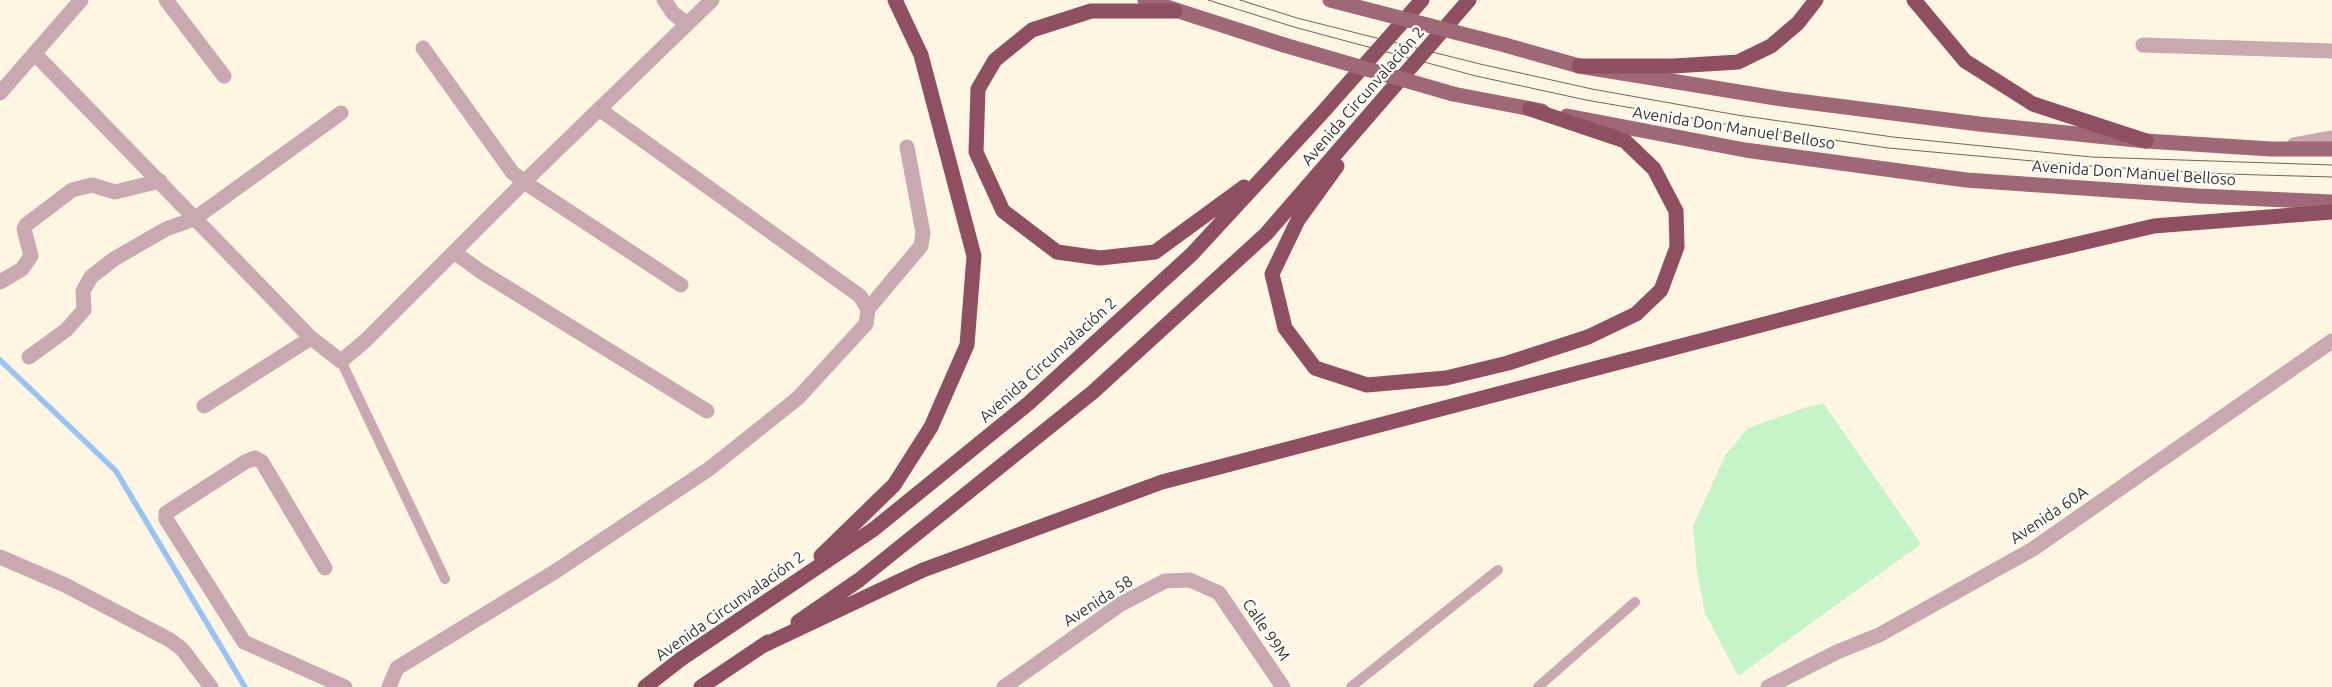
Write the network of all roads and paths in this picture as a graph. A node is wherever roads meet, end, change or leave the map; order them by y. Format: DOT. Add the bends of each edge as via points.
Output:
graph roads {
  1 [pos="82,0"];
  2 [pos="166,0"];
  3 [pos="664,0"];
  4 [pos="712,0"];
  5 [pos="895,0"];
  6 [pos="1145,0"];
  7 [pos="1330,0"];
  8 [pos="1422,0"];
  9 [pos="1469,0"];
  10 [pos="1816,0"];
  11 [pos="1914,0"];
  12 [pos="1175,10"];
  13 [pos="687,24"];
  14 [pos="2143,45"];
  15 [pos="423,48"];
  16 [pos="2332,51"];
  17 [pos="36,54"];
  18 [pos="1579,66"];
  19 [pos="224,76"];
  20 [pos="0,93"];
  21 [pos="1385,98"];
  22 [pos="599,109"];
  23 [pos="1530,109"];
  24 [pos="342,113"];
  25 [pos="2332,138"];
  26 [pos="2146,141"];
  27 [pos="907,147"];
  28 [pos="2271,149"];
  29 [pos="2332,149"];
  30 [pos="1271,167"];
  31 [pos="160,181"];
  32 [pos="524,182"];
  33 [pos="2332,202"];
  34 [pos="2332,212"];
  35 [pos="194,219"];
  36 [pos="454,252"];
  37 [pos="0,282"];
  38 [pos="681,285"];
  39 [pos="868,309"];
  40 [pos="311,338"];
  41 [pos="2332,341"];
  42 [pos="29,356"];
  43 [pos="341,361"];
  44 [pos="204,406"];
  45 [pos="707,411"];
  46 [pos="0,557"];
  47 [pos="325,568"];
  48 [pos="1498,570"];
  49 [pos="445,578"];
  50 [pos="791,584"];
  51 [pos="1219,594"];
  52 [pos="1635,602"];
  53 [pos="760,647"];
  54 [pos="211,687"];
  55 [pos="345,687"];
  56 [pos="389,687"];
  57 [pos="645,687"];
  58 [pos="701,687"];
  59 [pos="1004,687"];
  60 [pos="1283,687"];
  61 [pos="1351,687"];
  62 [pos="1538,687"];
  63 [pos="1768,687"];
  1 -- 17 [label="street"];
  2 -- 19 [label="street"];
  3 -- 13 [label="street"];
  4 -- 13 [label="street"];
  5 -- 50 [label="highway" via="921,56 974,256 967,345 931,427 894,485"];
  6 -- 12 [label="main road, Avenida Don Manuel Belloso"];
  7 -- 18 [label="main road, Avenida Don Manuel Belloso, bridge"];
  8 -- 30 [label="highway, Avenida Circunvalación 2"];
  9 -- 21 [label="highway, Avenida Circunvalación 2"];
  10 -- 18 [label="highway" via="1798,23 1771,46 1738,62"];
  11 -- 26 [label="highway" via="1965,61 2033,104"];
  12 -- 23 [label="main road, Avenida Don Manuel Belloso, bridge" via="1453,94"];
  12 -- 30 [label="highway" via="1091,11 1032,30 995,60 978,90 976,152 1003,211 1057,252 1100,258 1155,252"];
  13 -- 22 [label="street"];
  14 -- 16 [label="street"];
  15 -- 32 [label="street" via="512,172"];
  17 -- 20 [label="street"];
  17 -- 31 [label="street"];
  18 -- 26 [label="main road, Avenida Don Manuel Belloso" via="1782,99"];
  21 -- 23 [label="highway" via="1298,220 1272,274 1285,328 1315,368 1367,385 1446,378 1508,363 1604,330 1636,314 1661,290 1676,247 1676,211 1654,169 1625,140"];
  21 -- 53 [label="highway, Avenida Circunvalación 2" via="1266,234 1093,392 859,580"];
  22 -- 32 [label="street"];
  22 -- 39 [label="street" via="860,296"];
  23 -- 33 [label="main road, Avenida Don Manuel Belloso" via="1745,150 1966,180"];
  24 -- 35 [label="street"];
  25 -- 28 [label="street, Avenida Don Manuel Belloso"];
  26 -- 28 [label="main road, Avenida Don Manuel Belloso"];
  27 -- 39 [label="street" via="923,233 921,246"];
  28 -- 29 [label="main road, Avenida Don Manuel Belloso"];
  30 -- 50 [label="highway, Avenida Circunvalación 2" via="1192,254 1029,403 874,529"];
  31 -- 35 [label="street"];
  31 -- 37 [label="street" via="115,192 92,185 72,190 26,225 24,229 31,256 22,269"];
  32 -- 36 [label="street"];
  32 -- 38 [label="street"];
  34 -- 53 [label="highway" via="2154,226 2009,260 1162,482 924,570"];
  35 -- 40 [label="street"];
  35 -- 42 [label="street" via="166,229 91,276 83,291 84,310 66,330"];
  36 -- 43 [label="street"];
  36 -- 45 [label="street"];
  39 -- 56 [label="street" via="866,324 798,398 724,457 556,571 397,668"];
  40 -- 43 [label="street"];
  40 -- 44 [label="street"];
  41 -- 63 [label="street, Avenida 60A" via="2033,548 1879,635"];
  43 -- 49 [label="lane"];
  46 -- 54 [label="street" via="65,585 170,640 182,649"];
  47 -- 55 [label="street" via="262,462 255,458 166,513 166,519 244,642"];
  48 -- 61 [label="lane"];
  50 -- 57 [label="highway, Avenida Circunvalación 2"];
  51 -- 59 [label="street, Avenida 58" via="1190,580 1165,580 1121,604"];
  51 -- 60 [label="street, Calle 99M"];
  52 -- 62 [label="lane"];
  53 -- 58 [label="highway, Avenida Circunvalación 2"];
}
